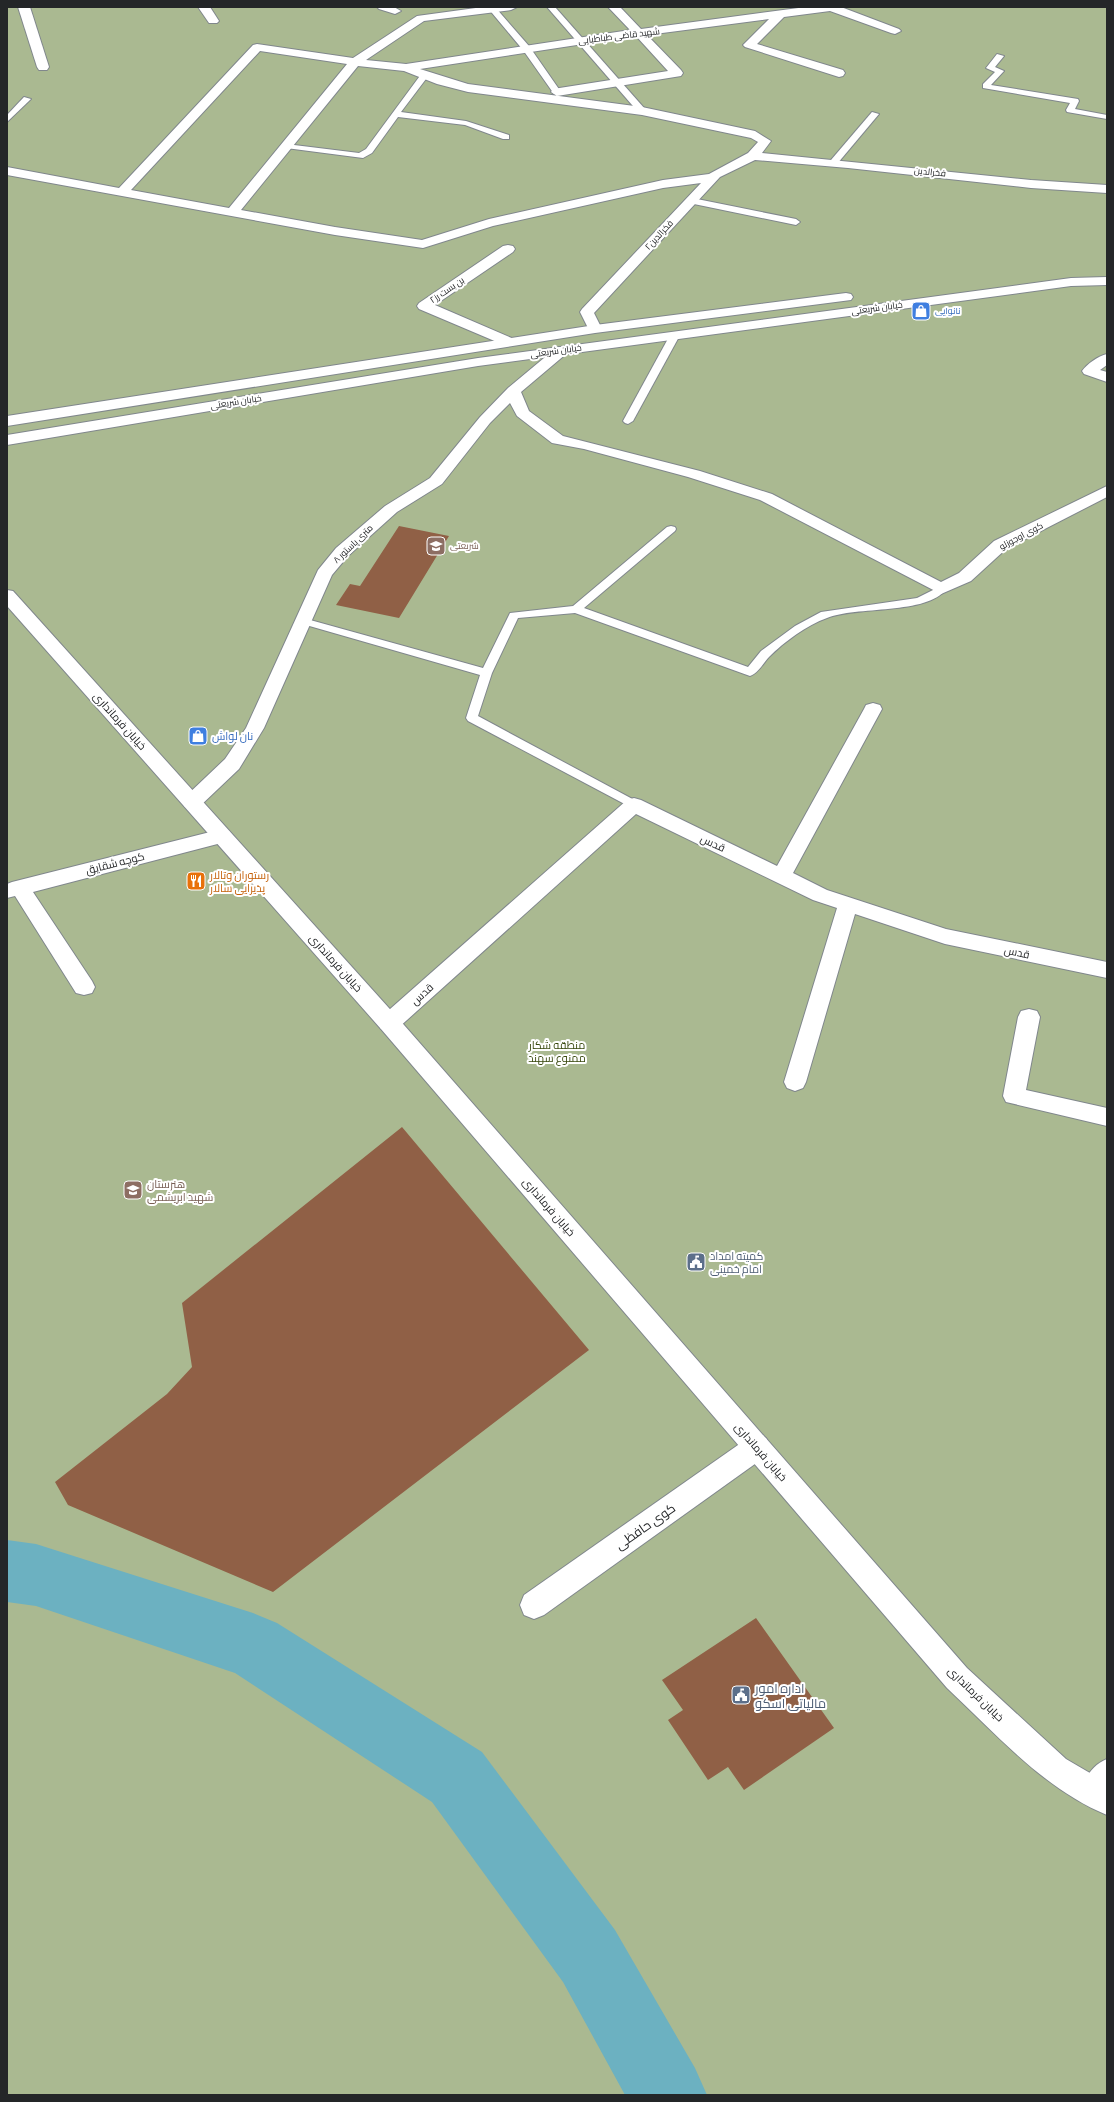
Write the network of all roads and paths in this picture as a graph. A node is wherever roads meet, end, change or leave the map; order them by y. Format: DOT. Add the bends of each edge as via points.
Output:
graph roads {
  1 [pos="24,7"];
  2 [pos="204,7"];
  3 [pos="382,7"];
  4 [pos="511,7"];
  5 [pos="551,7"];
  6 [pos="614,7"];
  7 [pos="832,7"];
  8 [pos="492,8"];
  9 [pos="395,11"];
  10 [pos="780,14"];
  11 [pos="213,21"];
  12 [pos="895,31"];
  13 [pos="639,33"];
  14 [pos="581,40"];
  15 [pos="526,48"];
  16 [pos="1000,56"];
  17 [pos="355,62"];
  18 [pos="43,67"];
  19 [pos="406,68"];
  20 [pos="840,73"];
  21 [pos="425,75"];
  22 [pos="618,82"];
  23 [pos="553,95"];
  24 [pos="28,99"];
  25 [pos="642,111"];
  26 [pos="396,114"];
  27 [pos="875,114"];
  28 [pos="1107,117"];
  29 [pos="7,120"];
  30 [pos="506,137"];
  31 [pos="286,146"];
  32 [pos="753,156"];
  33 [pos="834,162"];
  34 [pos="13,172"];
  35 [pos="714,177"];
  36 [pos="7,184"];
  37 [pos="1107,189"];
  38 [pos="121,193"];
  39 [pos="692,201"];
  40 [pos="232,212"];
  41 [pos="796,222"];
  42 [pos="508,249"];
  43 [pos="1086,267"];
  44 [pos="1055,270"];
  45 [pos="1018,275"];
  46 [pos="1107,281"];
  47 [pos="895,291"];
  48 [pos="864,295"];
  49 [pos="825,300"];
  50 [pos="834,314"];
  51 [pos="595,329"];
  52 [pos="674,335"];
  53 [pos="509,342"];
  54 [pos="561,351"];
  55 [pos="1107,358"];
  56 [pos="1107,377"];
  57 [pos="513,391"];
  58 [pos="60,414"];
  59 [pos="7,421"];
  60 [pos="628,421"];
  61 [pos="63,431"];
  62 [pos="7,440"];
  63 [pos="1107,491"];
  64 [pos="671,529"];
  65 [pos="941,589"];
  66 [pos="7,595"];
  67 [pos="576,609"];
  68 [pos="303,621"];
  69 [pos="486,673"];
  70 [pos="872,709"];
  71 [pos="192,802"];
  72 [pos="634,805"];
  73 [pos="222,836"];
  74 [pos="781,876"];
  75 [pos="13,889"];
  76 [pos="848,904"];
  77 [pos="1107,970"];
  78 [pos="84,987"];
  79 [pos="1029,1018"];
  80 [pos="389,1023"];
  81 [pos="795,1082"];
  82 [pos="1107,1117"];
  83 [pos="757,1447"];
  84 [pos="534,1605"];
  85 [pos="1103,1789"];
  1 -- 18 [label="street"];
  2 -- 11 [label="street"];
  3 -- 9 [label="street"];
  4 -- 8 [label="street"];
  5 -- 14 [label="lane"];
  6 -- 13 [label="street"];
  7 -- 10 [label="street, شهید قاضی طباطبایی"];
  7 -- 12 [label="street"];
  8 -- 15 [label="lane"];
  8 -- 17 [label="street" via="421,18"];
  10 -- 13 [label="street, شهید قاضی طباطبایی"];
  10 -- 20 [label="street" via="749,45"];
  13 -- 14 [label="street, شهید قاضی طباطبایی"];
  13 -- 22 [label="street" via="677,73"];
  14 -- 15 [label="street, شهید قاضی طباطبایی"];
  14 -- 22 [label="lane"];
  15 -- 19 [label="street, شهید قاضی طباطبایی"];
  15 -- 23 [label="lane"];
  16 -- 28 [label="lane" via="990,68 1000,71 986,86 1075,101 1070,110"];
  17 -- 19 [label="street"];
  17 -- 31 [label="street"];
  17 -- 38 [label="street" via="257,47"];
  19 -- 21 [label="street"];
  21 -- 23 [label="street" via="468,88"];
  21 -- 26 [label="lane"];
  22 -- 23 [label="street"];
  22 -- 25 [label="lane"];
  23 -- 25 [label="street"];
  24 -- 29 [label="lane"];
  25 -- 32 [label="street" via="755,135 765,141"];
  26 -- 30 [label="lane" via="466,123"];
  26 -- 31 [label="lane" via="369,151 360,156"];
  27 -- 33 [label="lane"];
  31 -- 40 [label="street"];
  32 -- 33 [label="street, فخرالدین"];
  32 -- 35 [label="street, فخرالدین۲"];
  33 -- 37 [label="street, فخرالدین" via="1031,184"];
  34 -- 36 [label="street"];
  34 -- 38 [label="street"];
  35 -- 39 [label="street, فخرالدین۲"];
  35 -- 40 [label="street" via="663,184 489,224 422,244"];
  38 -- 40 [label="street"];
  39 -- 41 [label="lane"];
  39 -- 51 [label="street, فخرالدین۲" via="587,312"];
  42 -- 53 [label="street, بن بست رز۲" via="424,306"];
  43 -- 44 [label="street"];
  45 -- 47 [label="street, خیابان شریعتی"];
  46 -- 50 [label="street, خیابان شریعتی" via="1071,282"];
  48 -- 49 [label="street, خیابان شریعتی"];
  49 -- 50 [label="street"];
  49 -- 51 [label="street, خیابان شریعتی"];
  50 -- 52 [label="street, خیابان شریعتی"];
  51 -- 53 [label="street, خیابان شریعتی"];
  52 -- 54 [label="street, خیابان شریعتی"];
  52 -- 60 [label="lane"];
  53 -- 58 [label="street, خیابان شریعتی"];
  54 -- 57 [label="street, ۸ متری پاستور"];
  54 -- 61 [label="street, خیابان شریعتی" via="478,362"];
  55 -- 56 [label="street" via="1089,371"];
  57 -- 65 [label="street" via="522,413 558,440 694,474 766,497"];
  57 -- 68 [label="street, ۸ متری پاستور" via="485,420 436,481 390,509 342,552 324,574"];
  58 -- 59 [label="street, خیابان شریعتی"];
  58 -- 61 [label="street"];
  61 -- 62 [label="street, خیابان شریعتی"];
  63 -- 65 [label="street, کوی اوجوزلو" via="1000,545 965,577"];
  64 -- 67 [label="lane"];
  65 -- 67 [label="lane" via="920,601 825,614 799,628 765,654 750,672"];
  66 -- 71 [label="street, خیابان فرمانداری"];
  67 -- 69 [label="lane" via="514,614"];
  68 -- 69 [label="lane"];
  68 -- 71 [label="street, ۸ متری پاستور" via="254,728 232,764"];
  69 -- 72 [label="lane" via="472,718"];
  70 -- 74 [label="street"];
  71 -- 73 [label="street, خیابان فرمانداری"];
  72 -- 74 [label="street, قدس"];
  72 -- 80 [label="street, قدس"];
  73 -- 75 [label="street, کوچه شقایق"];
  73 -- 80 [label="street, خیابان فرمانداری"];
  74 -- 76 [label="street, قدس" via="820,895"];
  75 -- 78 [label="street"];
  76 -- 77 [label="street, قدس" via="946,936"];
  76 -- 81 [label="street"];
  79 -- 82 [label="street" via="1014,1096"];
  80 -- 83 [label="street, خیابان فرمانداری"];
  83 -- 84 [label="street, کوی حافظی"];
  83 -- 85 [label="street, خیابان فرمانداری" via="957,1678 1056,1769"];
}
